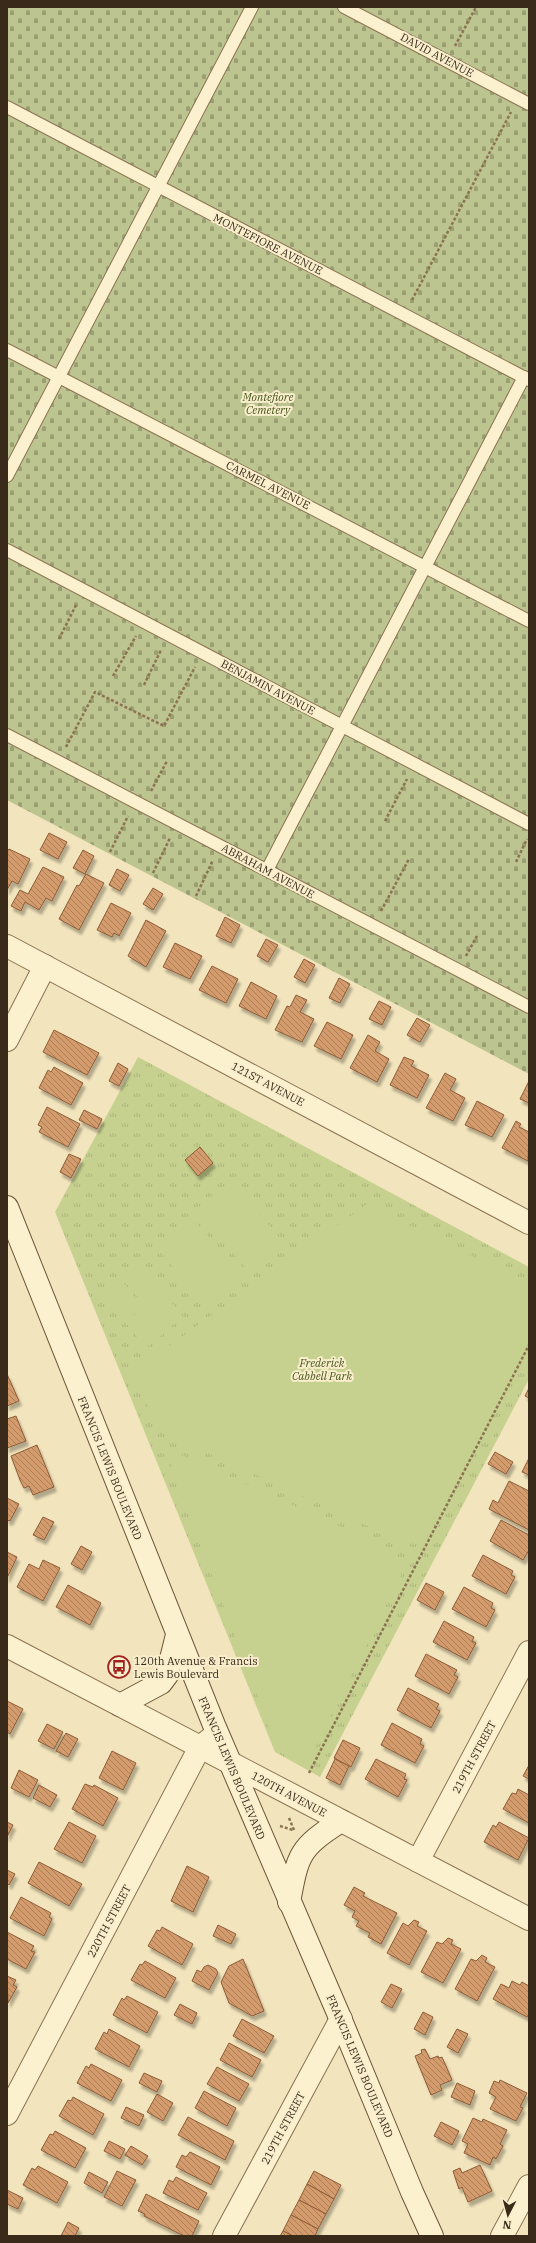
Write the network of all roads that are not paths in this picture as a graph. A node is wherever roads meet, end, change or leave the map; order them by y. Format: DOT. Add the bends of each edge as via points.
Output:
graph roads {
  1 [pos="252,7"];
  2 [pos="344,7"];
  3 [pos="524,101"];
  4 [pos="7,107"];
  5 [pos="158,187"];
  6 [pos="7,350"];
  7 [pos="59,377"];
  8 [pos="526,378"];
  9 [pos="7,476"];
  10 [pos="7,550"];
  11 [pos="426,567"];
  12 [pos="529,621"];
  13 [pos="342,726"];
  14 [pos="7,735"];
  15 [pos="529,824"];
  16 [pos="267,870"];
  17 [pos="7,946"];
  18 [pos="45,966"];
  19 [pos="529,1008"];
  20 [pos="7,1040"];
  21 [pos="7,1207"];
  22 [pos="529,1223"];
  23 [pos="177,1635"];
  24 [pos="7,1646"];
  25 [pos="529,1652"];
  26 [pos="120,1705"];
  27 [pos="217,1733"];
  28 [pos="200,1747"];
  29 [pos="231,1763"];
  30 [pos="341,1821"];
  31 [pos="418,1861"];
  32 [pos="289,1902"];
  33 [pos="529,1919"];
  34 [pos="341,2019"];
  35 [pos="7,2114"];
  36 [pos="529,2186"];
  37 [pos="224,2236"];
  38 [pos="432,2236"];
  39 [pos="502,2236"];
  1 -- 5 [label="lane"];
  2 -- 3 [label="lane, DAVID AVENUE"];
  4 -- 5 [label="lane, MONTEFIORE AVENUE"];
  5 -- 7 [label="lane"];
  5 -- 8 [label="lane, MONTEFIORE AVENUE"];
  6 -- 7 [label="lane, CARMEL AVENUE"];
  7 -- 9 [label="lane"];
  7 -- 11 [label="lane, CARMEL AVENUE"];
  8 -- 11 [label="lane"];
  10 -- 13 [label="lane, BENJAMIN AVENUE"];
  11 -- 12 [label="lane, CARMEL AVENUE"];
  11 -- 13 [label="lane"];
  13 -- 15 [label="lane, BENJAMIN AVENUE"];
  13 -- 16 [label="lane"];
  14 -- 16 [label="lane, ABRAHAM AVENUE"];
  16 -- 19 [label="lane, ABRAHAM AVENUE"];
  17 -- 18 [label="street, 121ST AVENUE"];
  18 -- 20 [label="street"];
  18 -- 22 [label="street, 121ST AVENUE"];
  21 -- 23 [label="street, FRANCIS LEWIS BOULEVARD"];
  23 -- 26 [label="street" via="167,1675 161,1684"];
  23 -- 27 [label="street, FRANCIS LEWIS BOULEVARD"];
  24 -- 26 [label="street, 120TH AVENUE"];
  25 -- 31 [label="street, 219TH STREET"];
  26 -- 28 [label="street, 120TH AVENUE"];
  27 -- 28 [label="street, 220TH STREET"];
  27 -- 29 [label="street, FRANCIS LEWIS BOULEVARD"];
  28 -- 29 [label="street, 120TH AVENUE"];
  28 -- 35 [label="street, 220TH STREET"];
  29 -- 30 [label="street, 120TH AVENUE"];
  29 -- 32 [label="street, FRANCIS LEWIS BOULEVARD"];
  30 -- 31 [label="street, 120TH AVENUE"];
  30 -- 32 [label="street" via="315,1838 304,1850 296,1864"];
  31 -- 33 [label="street, 120TH AVENUE"];
  32 -- 34 [label="street, FRANCIS LEWIS BOULEVARD"];
  34 -- 37 [label="street, 219TH STREET"];
  34 -- 38 [label="street, FRANCIS LEWIS BOULEVARD"];
  36 -- 39 [label="street"];
}
